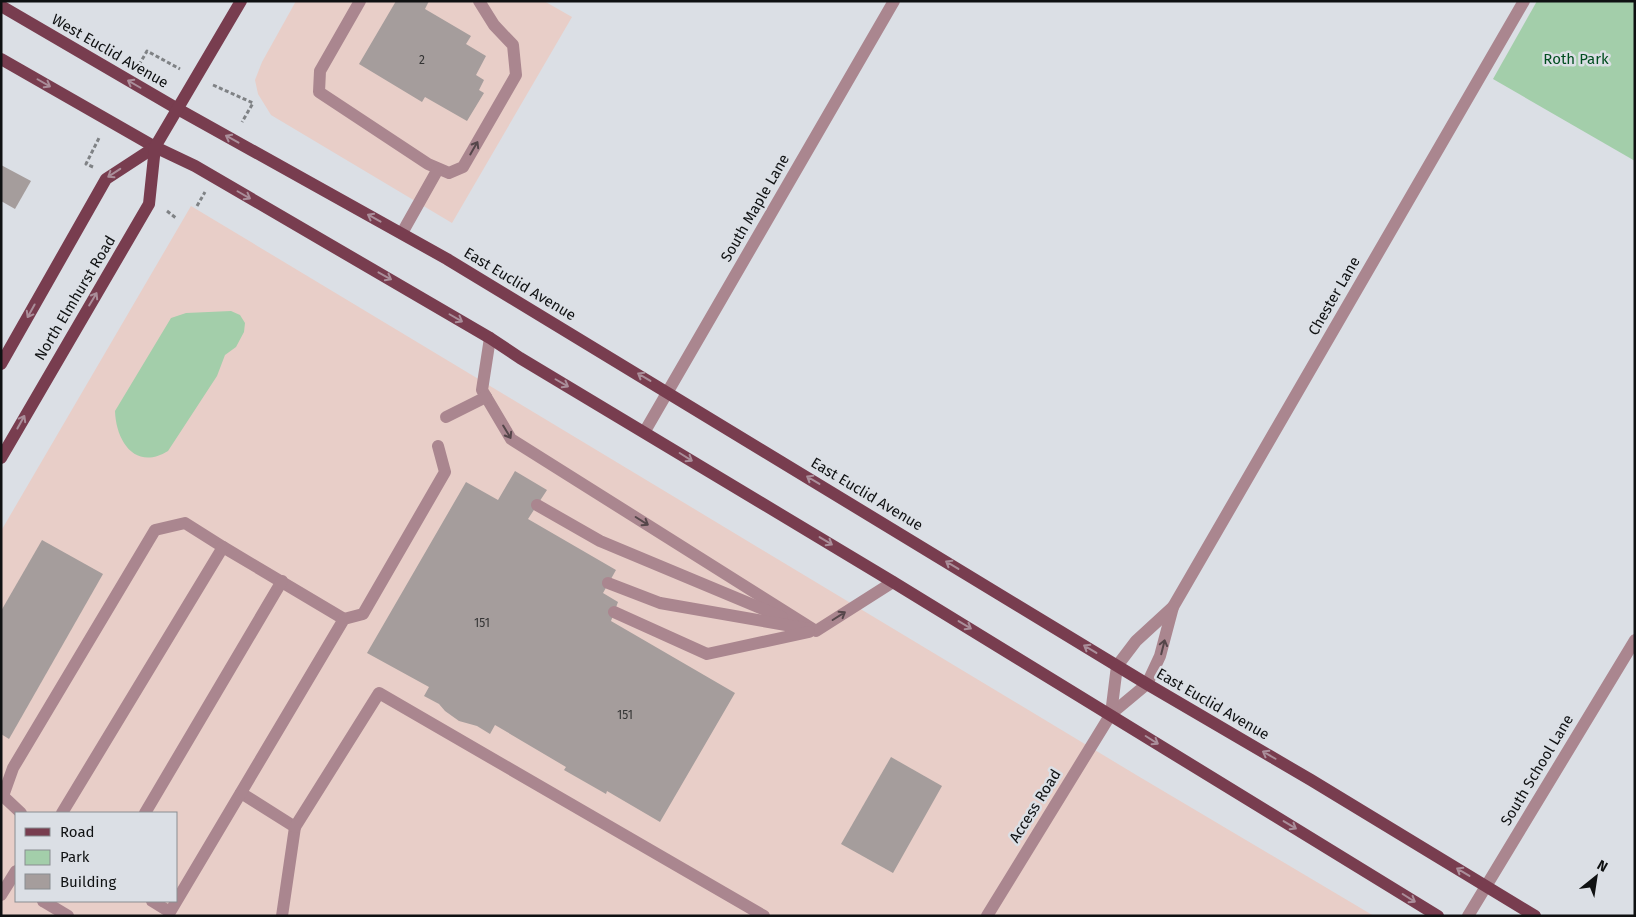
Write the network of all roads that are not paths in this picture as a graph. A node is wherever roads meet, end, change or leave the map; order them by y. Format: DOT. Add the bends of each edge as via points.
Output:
graph roads {
  1 [pos="241,1"];
  2 [pos="360,1"];
  3 [pos="479,1"];
  4 [pos="894,1"];
  5 [pos="1524,1"];
  6 [pos="1,6"];
  7 [pos="1,59"];
  8 [pos="176,108"];
  9 [pos="155,147"];
  10 [pos="438,169"];
  11 [pos="402,233"];
  12 [pos="490,338"];
  13 [pos="1,364"];
  14 [pos="667,392"];
  15 [pos="486,397"];
  16 [pos="446,417"];
  17 [pos="645,431"];
  18 [pos="438,446"];
  19 [pos="1,458"];
  20 [pos="537,505"];
  21 [pos="223,547"];
  22 [pos="282,582"];
  23 [pos="893,582"];
  24 [pos="608,584"];
  25 [pos="1172,607"];
  26 [pos="614,612"];
  27 [pos="344,619"];
  28 [pos="816,631"];
  29 [pos="1635,640"];
  30 [pos="1117,666"];
  31 [pos="1147,684"];
  32 [pos="1111,714"];
  33 [pos="241,793"];
  34 [pos="19,812"];
  35 [pos="63,812"];
  36 [pos="145,812"];
  37 [pos="295,827"];
  38 [pos="11,878"];
  39 [pos="1486,886"];
  40 [pos="1,895"];
  41 [pos="178,899"];
  42 [pos="45,902"];
  43 [pos="154,902"];
  44 [pos="176,902"];
  45 [pos="68,916"];
  46 [pos="282,916"];
  47 [pos="764,916"];
  48 [pos="987,916"];
  49 [pos="1438,916"];
  50 [pos="1468,916"];
  51 [pos="1535,916"];
  1 -- 8 [label="main road, North Elmhurst Road"];
  2 -- 10 [label="street" via="320,71 319,92"];
  10 -- 3 [label="street, one-way" via="449,173 463,167 516,75 513,45 494,25"];
  4 -- 14 [label="street, South Maple Lane"];
  5 -- 25 [label="street, Chester Lane"];
  8 -- 6 [label="main road, West Euclid Avenue, one-way"];
  7 -- 9 [label="main road, one-way"];
  8 -- 9 [label="main road, North Elmhurst Road"];
  11 -- 8 [label="main road, East Euclid Avenue, one-way"];
  9 -- 12 [label="main road, one-way" via="195,166"];
  9 -- 13 [label="main road, North Elmhurst Road, one-way" via="106,179"];
  19 -- 9 [label="main road, North Elmhurst Road, one-way" via="149,204"];
  10 -- 11 [label="street"];
  14 -- 11 [label="main road, East Euclid Avenue, one-way"];
  12 -- 15 [label="street" via="482,390"];
  12 -- 17 [label="main road, one-way"];
  14 -- 17 [label="street, South Maple Lane"];
  30 -- 14 [label="main road, East Euclid Avenue, one-way"];
  15 -- 16 [label="street"];
  15 -- 28 [label="street, one-way" via="511,439"];
  17 -- 23 [label="main road, one-way"];
  18 -- 27 [label="street" via="445,472 363,614"];
  20 -- 28 [label="street" via="600,541"];
  21 -- 22 [label="street"];
  21 -- 34 [label="street" via="185,523 155,530 13,768 3,796"];
  21 -- 35 [label="street"];
  22 -- 27 [label="street"];
  22 -- 36 [label="street"];
  28 -- 23 [label="street, one-way"];
  23 -- 32 [label="main road, one-way"];
  24 -- 28 [label="street" via="660,603"];
  25 -- 30 [label="street, Chester Lane" via="1136,640"];
  31 -- 25 [label="street, Chester Lane, one-way" via="1160,656"];
  26 -- 28 [label="street" via="707,654"];
  27 -- 33 [label="street"];
  29 -- 39 [label="street, South School Lane"];
  30 -- 31 [label="main road, East Euclid Avenue"];
  30 -- 32 [label="street, Chester Lane"];
  31 -- 32 [label="street, Chester Lane"];
  39 -- 31 [label="main road, East Euclid Avenue, one-way"];
  32 -- 48 [label="street, Access Road"];
  32 -- 49 [label="main road, one-way"];
  33 -- 37 [label="street"];
  33 -- 41 [label="street"];
  37 -- 46 [label="street"];
  37 -- 47 [label="street" via="379,693"];
  38 -- 40 [label="street"];
  39 -- 50 [label="street, South School Lane"];
  39 -- 51 [label="main road, East Euclid Avenue"];
  42 -- 45 [label="street"];
  43 -- 44 [label="street" via="170,912"];
}
